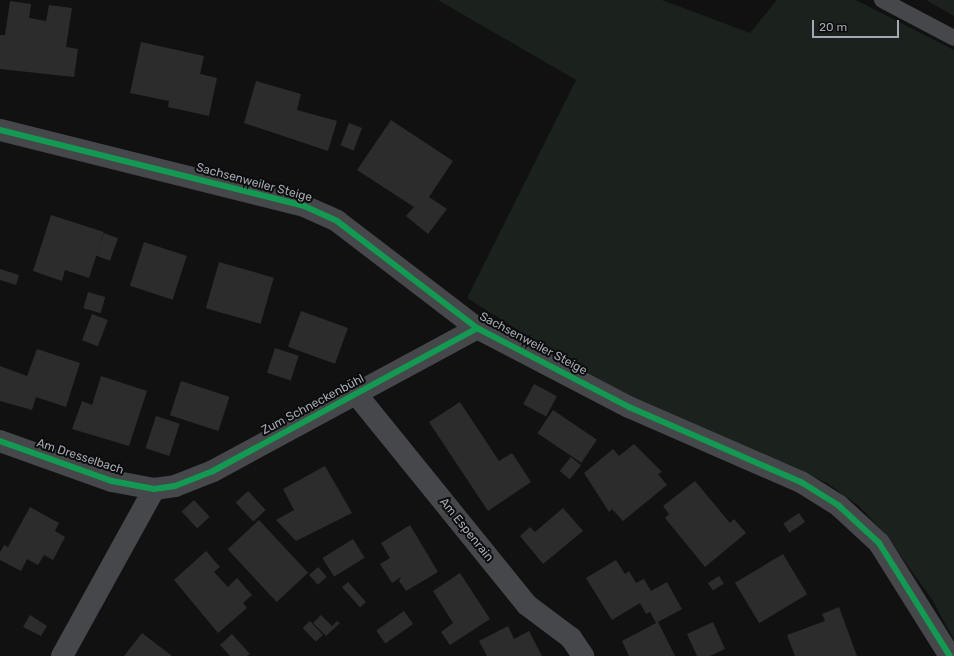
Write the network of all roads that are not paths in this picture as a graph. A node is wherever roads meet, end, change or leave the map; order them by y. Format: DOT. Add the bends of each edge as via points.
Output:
graph roads {
  1 [pos="882,0"];
  2 [pos="954,38"];
  3 [pos="0,130"];
  4 [pos="477,328"];
  5 [pos="357,395"];
  6 [pos="0,441"];
  7 [pos="154,489"];
  8 [pos="62,656"];
  9 [pos="583,656"];
  10 [pos="950,656"];
  1 -- 2 [label="lane"];
  3 -- 4 [label="street, Sachsenweiler Steige" via="304,206 337,220"];
  4 -- 5 [label="street, Zum Schneckenbühl"];
  4 -- 10 [label="street, Sachsenweiler Steige" via="629,407 801,482 838,505 879,543"];
  5 -- 7 [label="street, Zum Schneckenbühl" via="213,471 175,486"];
  5 -- 9 [label="street, Am Espenrain" via="527,605 572,638"];
  6 -- 7 [label="street, Am Dresselbach" via="112,481"];
  7 -- 8 [label="street"];
}
